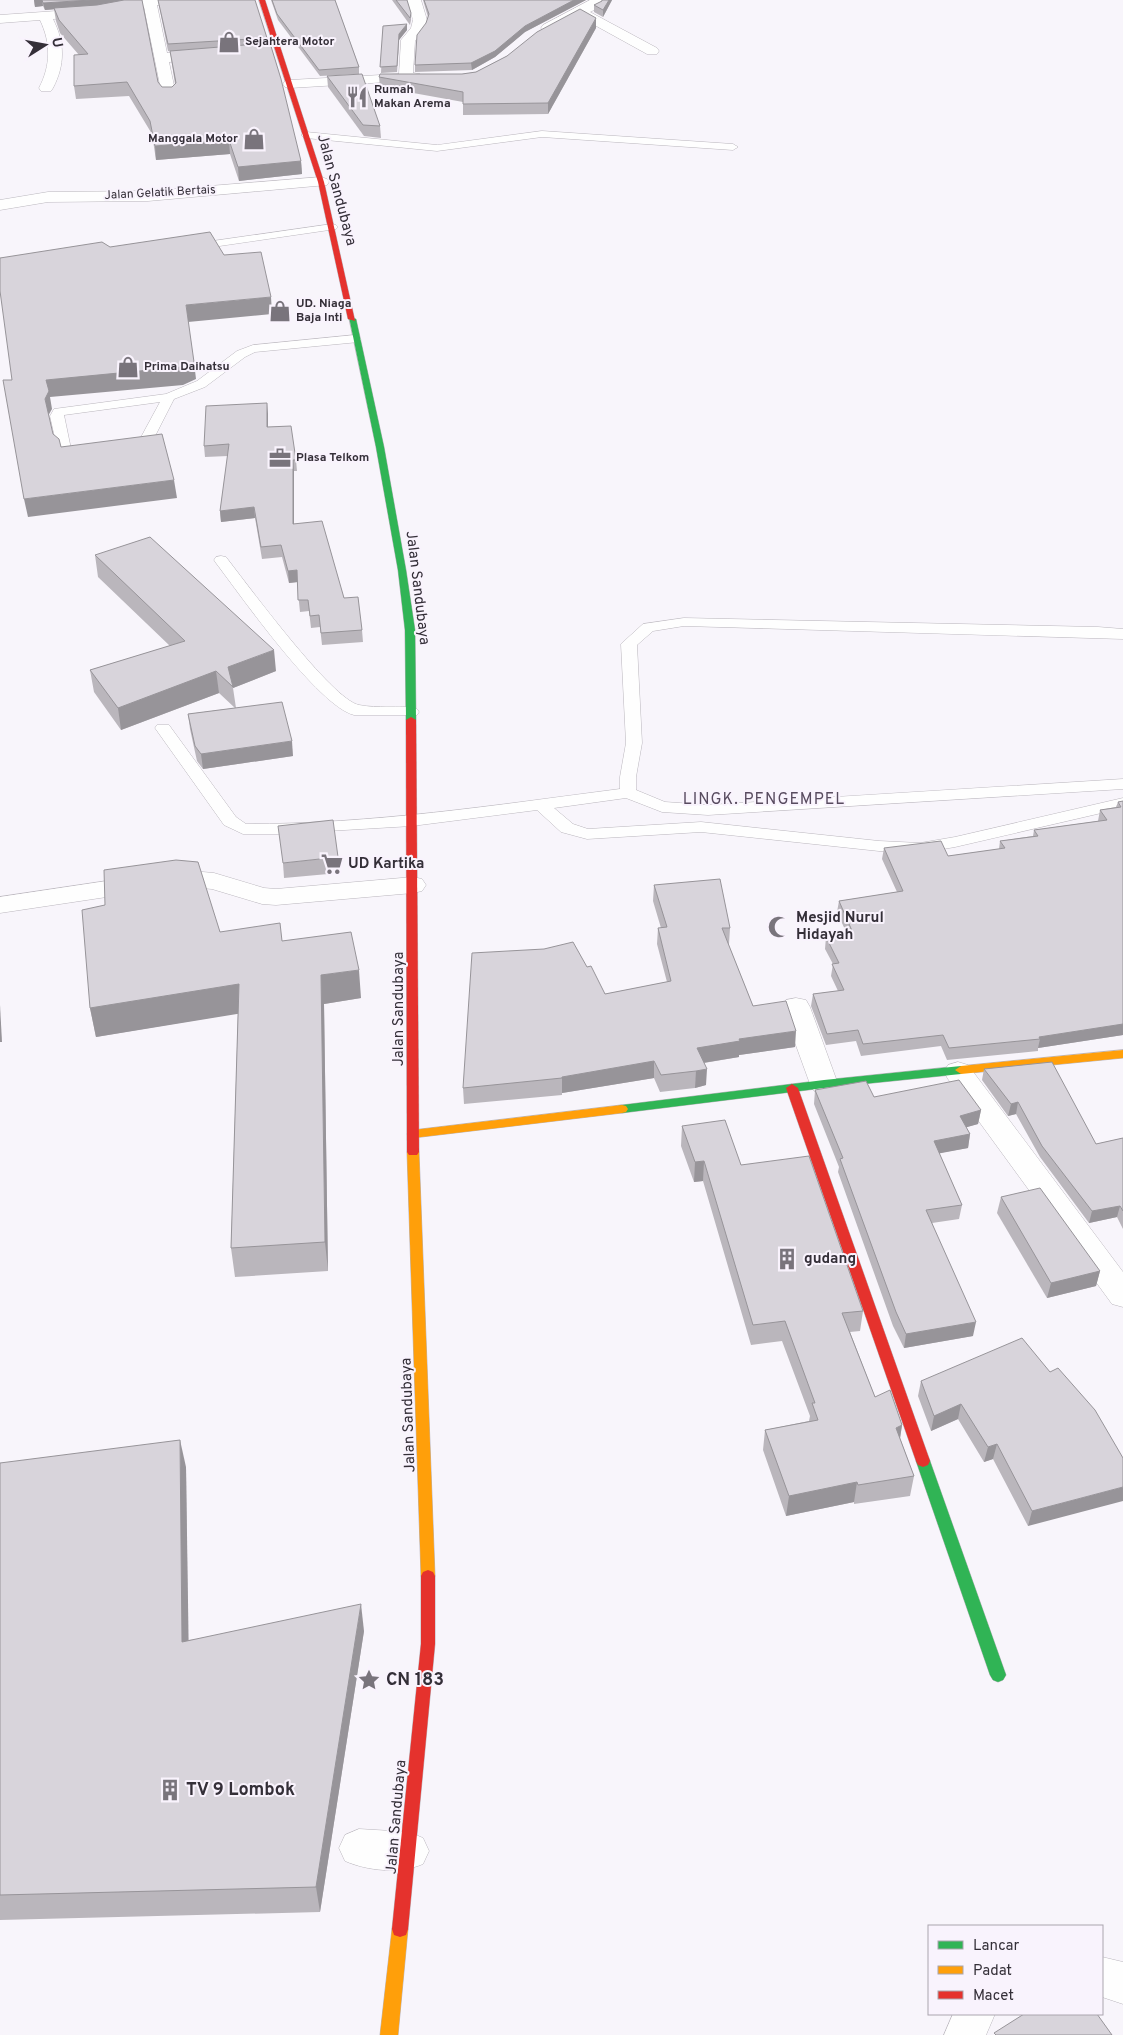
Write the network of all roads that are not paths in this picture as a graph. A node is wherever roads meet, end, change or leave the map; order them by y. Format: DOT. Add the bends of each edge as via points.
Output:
graph roads {
  1 [pos="182,0"];
  2 [pos="262,0"];
  3 [pos="414,0"];
  4 [pos="598,0"];
  5 [pos="148,1"];
  6 [pos="581,12"];
  7 [pos="45,16"];
  8 [pos="0,19"];
  9 [pos="538,33"];
  10 [pos="652,51"];
  11 [pos="220,54"];
  12 [pos="162,58"];
  13 [pos="406,77"];
  14 [pos="433,77"];
  15 [pos="290,84"];
  16 [pos="46,88"];
  17 [pos="169,96"];
  18 [pos="306,135"];
  19 [pos="733,148"];
  20 [pos="321,182"];
  21 [pos="0,205"];
  22 [pos="332,227"];
  23 [pos="179,249"];
  24 [pos="355,338"];
  25 [pos="169,397"];
  26 [pos="116,449"];
  27 [pos="98,451"];
  28 [pos="221,560"];
  29 [pos="1123,634"];
  30 [pos="411,712"];
  31 [pos="163,728"];
  32 [pos="1123,784"];
  33 [pos="628,793"];
  34 [pos="1123,803"];
  35 [pos="533,804"];
  36 [pos="412,821"];
  37 [pos="413,885"];
  38 [pos="0,906"];
  39 [pos="796,1007"];
  40 [pos="1123,1054"];
  41 [pos="958,1072"];
  42 [pos="824,1084"];
  43 [pos="792,1088"];
  44 [pos="413,1134"];
  45 [pos="1123,1295"];
  46 [pos="998,1674"];
  47 [pos="359,1848"];
  48 [pos="409,1851"];
  49 [pos="1103,1977"];
  50 [pos="1123,1983"];
  51 [pos="974,2015"];
  52 [pos="389,2035"];
  53 [pos="965,2035"];
  1 -- 5 [label="street"];
  2 -- 15 [label="main road, Jalan Sandubaya" via="273,51"];
  3 -- 13 [label="street" via="420,20 408,40"];
  4 -- 6 [label="street"];
  5 -- 7 [label="street" via="111,10"];
  5 -- 12 [label="street"];
  6 -- 9 [label="street"];
  6 -- 10 [label="street"];
  7 -- 8 [label="street"];
  7 -- 16 [label="street" via="53,34 56,63 54,75"];
  11 -- 12 [label="street"];
  12 -- 17 [label="street"];
  13 -- 14 [label="street"];
  13 -- 15 [label="street"];
  15 -- 18 [label="main road, Jalan Sandubaya"];
  18 -- 19 [label="lane" via="437,148 542,134"];
  18 -- 20 [label="main road, Jalan Sandubaya"];
  20 -- 21 [label="street, Jalan Gelatik Bertais" via="148,196 48,197"];
  20 -- 22 [label="main road, Jalan Sandubaya"];
  22 -- 23 [label="lane"];
  22 -- 24 [label="main road, Jalan Sandubaya"];
  24 -- 25 [label="lane" via="253,349 241,354 201,384"];
  24 -- 30 [label="main road, Jalan Sandubaya" via="380,447 402,570 410,630"];
  25 -- 26 [label="lane" via="146,441 134,447"];
  25 -- 27 [label="lane" via="59,412 57,416 65,452"];
  28 -- 30 [label="lane" via="288,646 334,697 354,710"];
  29 -- 33 [label="lane" via="684,622 648,627 629,644 634,743"];
  30 -- 36 [label="main road, Jalan Sandubaya"];
  31 -- 36 [label="lane" via="230,821 243,828"];
  32 -- 33 [label="lane" via="708,810 662,807"];
  33 -- 35 [label="lane"];
  34 -- 35 [label="lane" via="920,848 701,827 586,834 567,828"];
  35 -- 36 [label="lane"];
  36 -- 37 [label="main road, Jalan Sandubaya"];
  37 -- 38 [label="street" via="276,898 214,880 180,878"];
  37 -- 44 [label="main road, Jalan Sandubaya"];
  39 -- 42 [label="street"];
  40 -- 41 [label="main road"];
  41 -- 42 [label="main road"];
  41 -- 45 [label="street"];
  42 -- 43 [label="main road"];
  43 -- 44 [label="main road"];
  43 -- 46 [label="main road"];
  44 -- 48 [label="main road, Jalan Sandubaya" via="428,1527 428,1644"];
  47 -- 48 [label="street"];
  48 -- 52 [label="main road, Jalan Sandubaya"];
  49 -- 50 [label="street"];
  51 -- 53 [label="street"];
}
